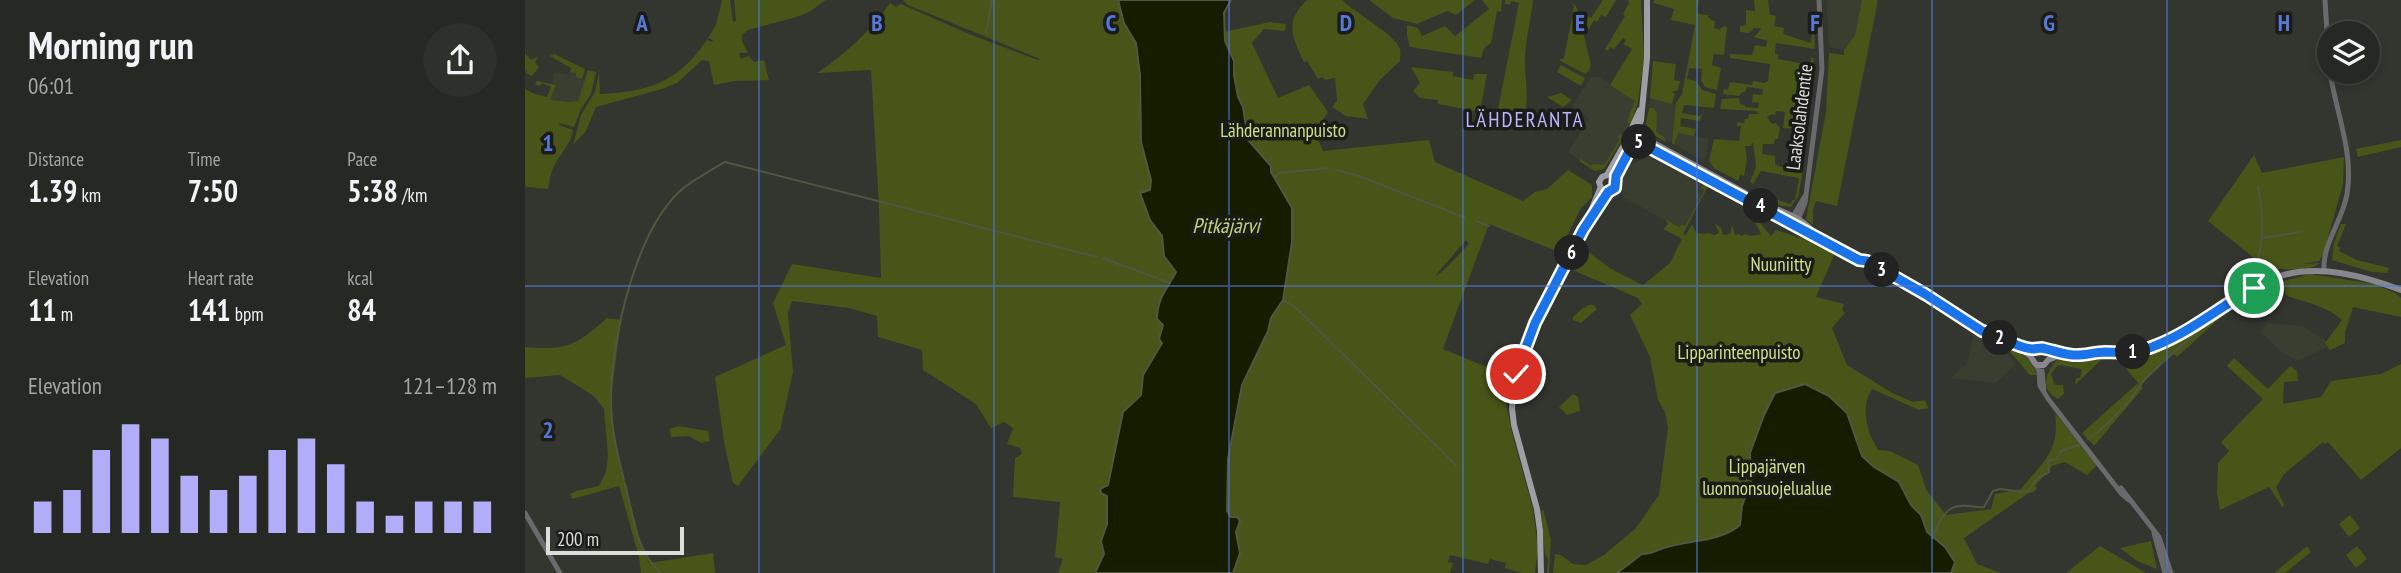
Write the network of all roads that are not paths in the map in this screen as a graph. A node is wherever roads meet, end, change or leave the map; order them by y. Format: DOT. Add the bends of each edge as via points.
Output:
graph roads {
  1 [pos="1647,0"];
  2 [pos="1818,0"];
  3 [pos="2325,0"];
  4 [pos="2326,21"];
  5 [pos="2333,84"];
  6 [pos="1634,136"];
  7 [pos="1608,175"];
  8 [pos="1615,179"];
  9 [pos="1600,189"];
  10 [pos="1608,192"];
  11 [pos="1794,221"];
  12 [pos="1583,230"];
  13 [pos="2324,271"];
  14 [pos="2401,290"];
  15 [pos="2013,344"];
  16 [pos="2045,349"];
  17 [pos="2035,350"];
  18 [pos="2064,353"];
  19 [pos="2031,357"];
  20 [pos="2047,362"];
  21 [pos="2036,365"];
  22 [pos="2044,392"];
  23 [pos="525,513"];
  24 [pos="2154,533"];
  25 [pos="560,573"];
  26 [pos="1541,573"];
  27 [pos="2165,573"];
  28 [pos="2171,573"];
  1 -- 6 [label="main road" via="1647,58"];
  2 -- 11 [label="street, Laaksolahdentie" via="1822,69 1805,203"];
  3 -- 4 [label="street"];
  5 -- 13 [label="street" via="2349,161 2347,195"];
  6 -- 7 [label="main road"];
  6 -- 8 [label="main road"];
  6 -- 11 [label="main road"];
  7 -- 8 [label="main road"];
  7 -- 9 [label="main road" via="1600,179"];
  8 -- 10 [label="main road" via="1615,188"];
  9 -- 10 [label="main road"];
  9 -- 12 [label="main road"];
  10 -- 12 [label="main road"];
  11 -- 15 [label="main road" via="1923,298"];
  12 -- 26 [label="main road" via="1528,338 1512,396 1514,425 1537,509"];
  13 -- 14 [label="main road"];
  13 -- 18 [label="main road" via="2281,276 2247,291 2155,346 2109,357"];
  15 -- 17 [label="main road"];
  15 -- 19 [label="main road"];
  16 -- 17 [label="main road"];
  16 -- 18 [label="main road"];
  16 -- 20 [label="street"];
  17 -- 19 [label="street"];
  18 -- 20 [label="main road"];
  19 -- 21 [label="main road"];
  20 -- 21 [label="main road"];
  20 -- 22 [label="street" via="2042,371"];
  21 -- 22 [label="street"];
  22 -- 24 [label="street"];
  23 -- 25 [label="street"];
  24 -- 27 [label="street"];
  24 -- 28 [label="street"];
}
